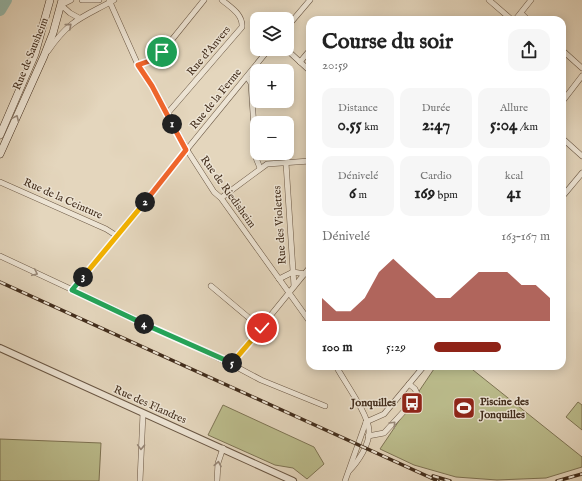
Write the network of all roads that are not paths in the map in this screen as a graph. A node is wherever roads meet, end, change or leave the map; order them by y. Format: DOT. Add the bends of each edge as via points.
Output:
graph roads {
  1 [pos="71,0"];
  2 [pos="82,0"];
  3 [pos="99,0"];
  4 [pos="204,0"];
  5 [pos="222,0"];
  6 [pos="310,0"];
  7 [pos="490,0"];
  8 [pos="531,0"];
  9 [pos="111,1"];
  10 [pos="50,2"];
  11 [pos="62,3"];
  12 [pos="521,13"];
  13 [pos="508,16"];
  14 [pos="518,16"];
  15 [pos="524,16"];
  16 [pos="79,18"];
  17 [pos="294,19"];
  18 [pos="566,54"];
  19 [pos="306,55"];
  20 [pos="44,56"];
  21 [pos="264,56"];
  22 [pos="294,56"];
  23 [pos="300,62"];
  24 [pos="138,65"];
  25 [pos="306,68"];
  26 [pos="582,68"];
  27 [pos="582,76"];
  28 [pos="247,77"];
  29 [pos="566,97"];
  30 [pos="167,114"];
  31 [pos="0,135"];
  32 [pos="566,142"];
  33 [pos="186,150"];
  34 [pos="0,154"];
  35 [pos="582,156"];
  36 [pos="306,161"];
  37 [pos="286,163"];
  38 [pos="260,168"];
  39 [pos="582,173"];
  40 [pos="0,182"];
  41 [pos="566,191"];
  42 [pos="221,198"];
  43 [pos="117,236"];
  44 [pos="0,256"];
  45 [pos="293,272"];
  46 [pos="306,272"];
  47 [pos="304,274"];
  48 [pos="279,279"];
  49 [pos="211,286"];
  50 [pos="294,286"];
  51 [pos="72,290"];
  52 [pos="290,293"];
  53 [pos="306,316"];
  54 [pos="262,328"];
  55 [pos="0,348"];
  56 [pos="231,364"];
  57 [pos="338,370"];
  58 [pos="421,370"];
  59 [pos="409,384"];
  60 [pos="325,406"];
  61 [pos="143,413"];
  62 [pos="366,422"];
  63 [pos="368,436"];
  64 [pos="223,448"];
  65 [pos="349,471"];
  66 [pos="140,481"];
  67 [pos="217,481"];
  68 [pos="293,481"];
  69 [pos="345,481"];
  1 -- 11 [label="street"];
  2 -- 3 [label="street"];
  4 -- 24 [label="street" via="155,59"];
  5 -- 30 [label="street, Rue d'Anvers" via="240,16 242,27"];
  6 -- 17 [label="street"];
  7 -- 13 [label="street"];
  8 -- 12 [label="street"];
  9 -- 16 [label="street"];
  9 -- 24 [label="street, Rue de Riedisheim"];
  10 -- 11 [label="street, Rue de Sausheim"];
  10 -- 31 [label="main road, Rue de Sausheim" via="35,54"];
  11 -- 16 [label="street" via="70,13"];
  11 -- 20 [label="main road, Rue de Sausheim"];
  12 -- 14 [label="street"];
  12 -- 15 [label="street"];
  20 -- 16 [label="street, one-way" via="60,34"];
  18 -- 26 [label="street"];
  19 -- 23 [label="street"];
  34 -- 20 [label="main road, Rue de Sausheim, one-way"];
  21 -- 28 [label="street, Rue de la Ferme"];
  22 -- 23 [label="street"];
  23 -- 25 [label="street"];
  24 -- 30 [label="street, Rue de Riedisheim"];
  27 -- 29 [label="street"];
  28 -- 33 [label="street, Rue de la Ferme"];
  28 -- 38 [label="street" via="251,83 256,158"];
  30 -- 33 [label="street, Rue de Riedisheim"];
  32 -- 35 [label="street"];
  33 -- 42 [label="street, Rue de Riedisheim" via="214,192"];
  33 -- 43 [label="street, Rue de la Ferme"];
  36 -- 37 [label="street"];
  37 -- 38 [label="street" via="267,164"];
  37 -- 45 [label="street, Rue des Violettes"];
  38 -- 42 [label="street"];
  39 -- 41 [label="street"];
  40 -- 43 [label="street, Rue de la Ceinture"];
  42 -- 48 [label="street, Rue de Riedisheim"];
  43 -- 51 [label="street, Rue de la Ferme"];
  44 -- 51 [label="street, one-way"];
  45 -- 47 [label="street"];
  45 -- 48 [label="street"];
  45 -- 50 [label="street, Rue des Violettes"];
  46 -- 47 [label="street"];
  47 -- 50 [label="street"];
  48 -- 52 [label="street, Rue de Riedisheim"];
  49 -- 54 [label="street"];
  50 -- 52 [label="street"];
  51 -- 56 [label="street"];
  52 -- 53 [label="street, Rue de Riedisheim"];
  52 -- 54 [label="street"];
  54 -- 56 [label="street"];
  55 -- 61 [label="street, Rue des Flandres"];
  56 -- 60 [label="street" via="261,380"];
  57 -- 62 [label="street"];
  58 -- 59 [label="street"];
  59 -- 62 [label="street" via="384,414"];
  63 -- 59 [label="street, one-way" via="384,433 418,396"];
  61 -- 64 [label="street, Rue des Flandres"];
  61 -- 66 [label="street, one-way"];
  62 -- 63 [label="street" via="369,428"];
  62 -- 65 [label="street"];
  63 -- 65 [label="street" via="357,463"];
  67 -- 64 [label="street, one-way" via="218,463"];
  64 -- 68 [label="street, Rue des Flandres"];
  65 -- 69 [label="street"];
}
